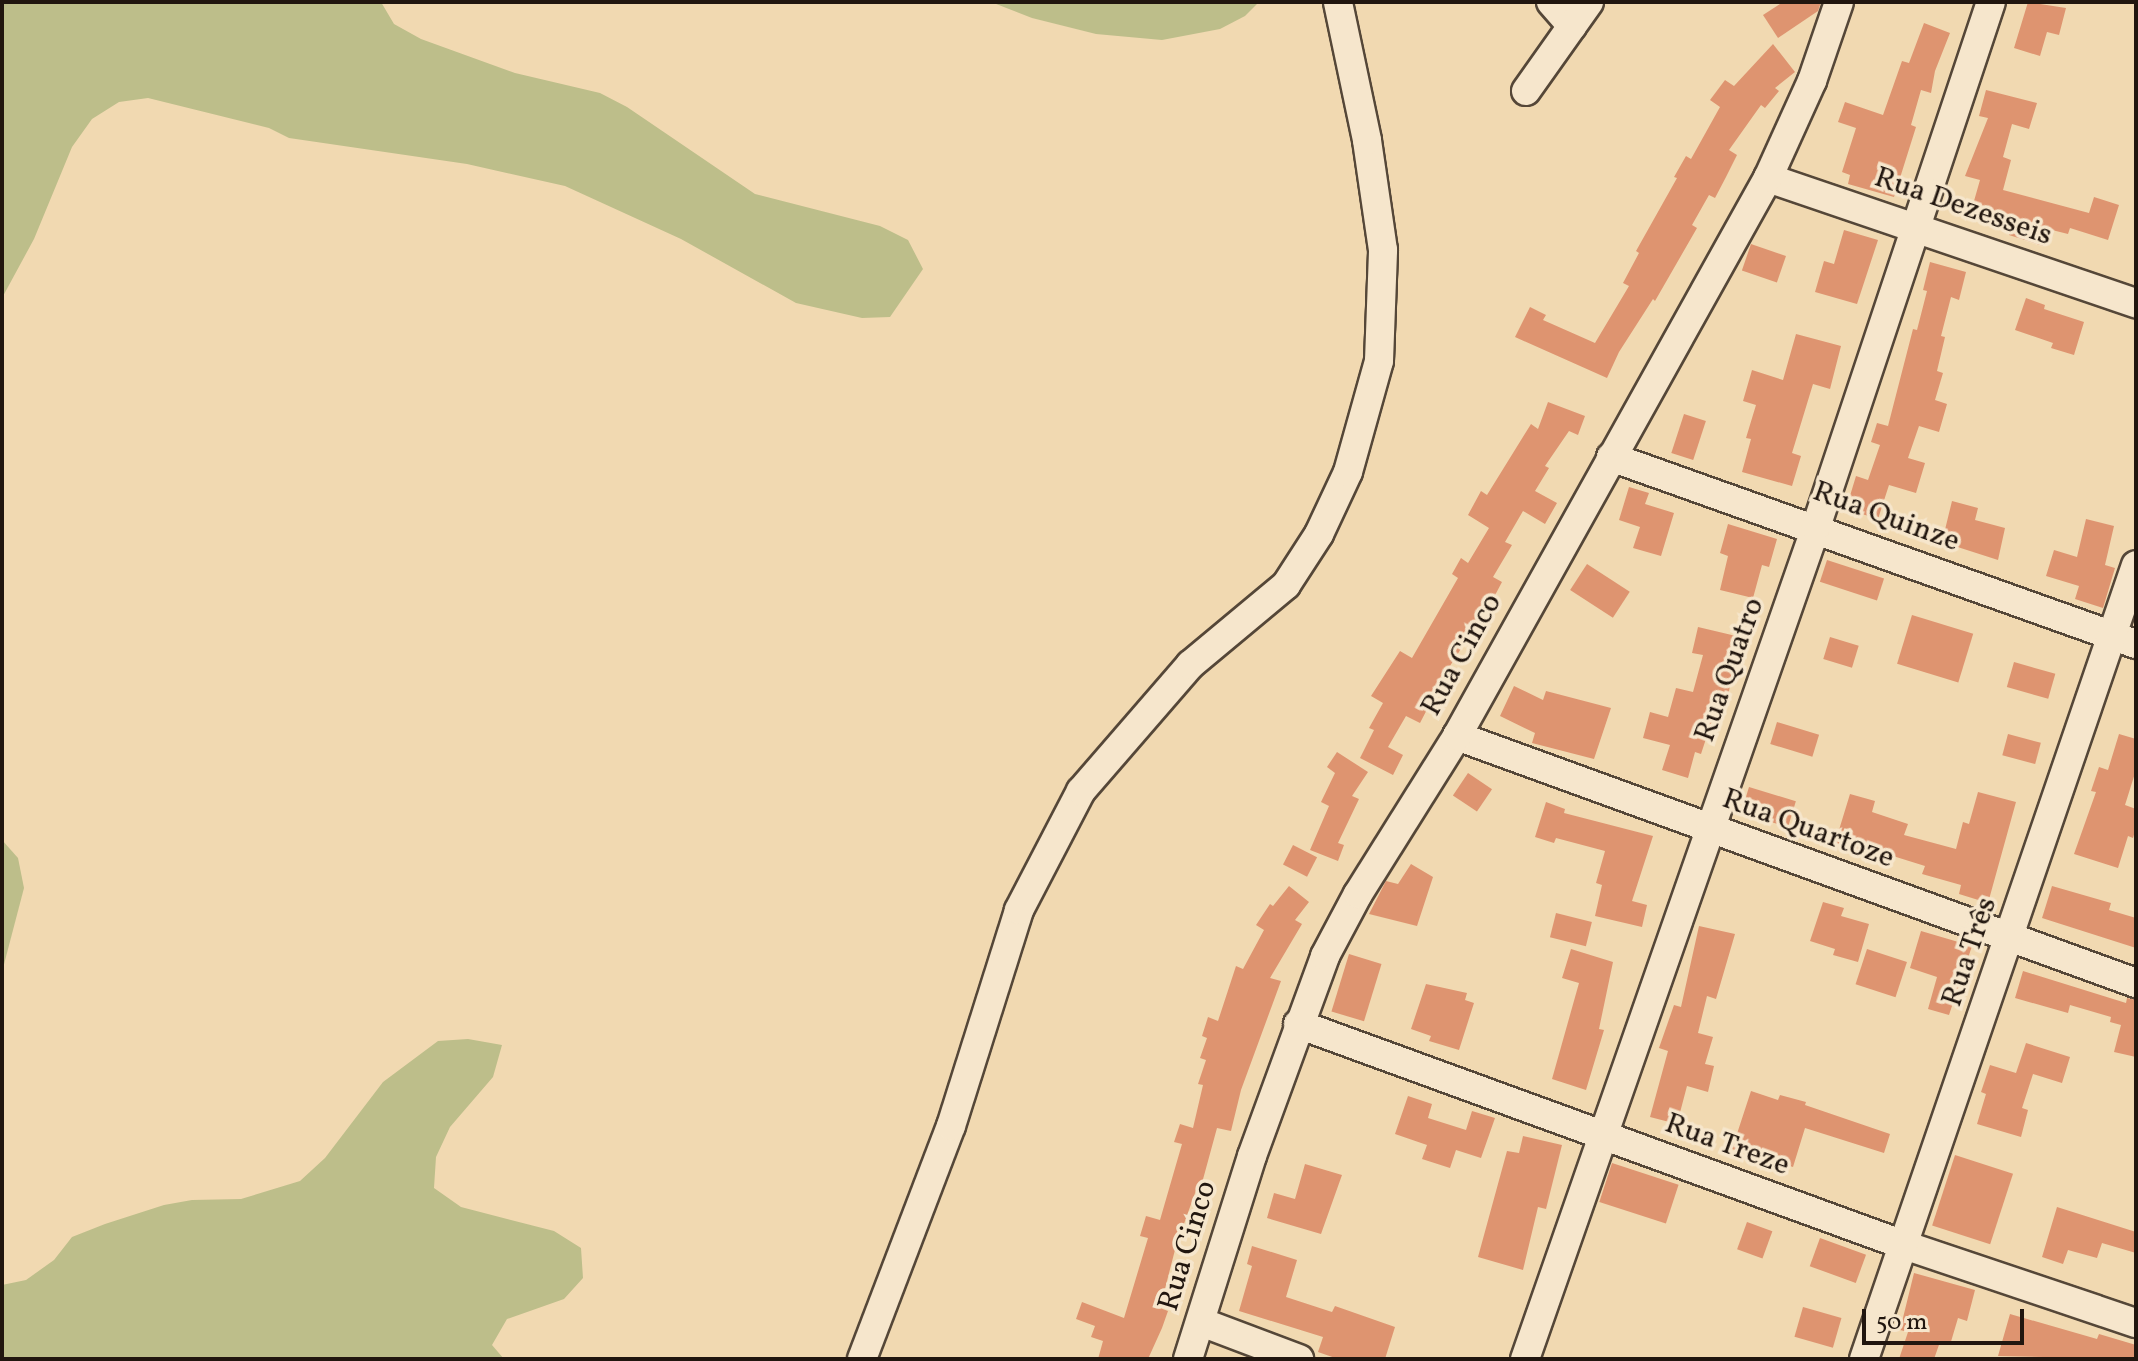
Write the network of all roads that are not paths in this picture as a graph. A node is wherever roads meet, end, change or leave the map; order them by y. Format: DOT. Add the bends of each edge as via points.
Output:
graph roads {
  1 [pos="1338,2"];
  2 [pos="1551,2"];
  3 [pos="1589,2"];
  4 [pos="1839,2"];
  5 [pos="1991,2"];
  6 [pos="1572,26"];
  7 [pos="1526,91"];
  8 [pos="1768,178"];
  9 [pos="1917,227"];
  10 [pos="2136,303"];
  11 [pos="1611,457"];
  12 [pos="1816,527"];
  13 [pos="2136,565"];
  14 [pos="2124,640"];
  15 [pos="1457,736"];
  16 [pos="1709,829"];
  17 [pos="2011,939"];
  18 [pos="2136,983"];
  19 [pos="1298,1024"];
  20 [pos="1603,1136"];
  21 [pos="1904,1245"];
  22 [pos="1201,1322"];
  23 [pos="2136,1323"];
  24 [pos="862,1359"];
  25 [pos="1188,1359"];
  26 [pos="1299,1359"];
  27 [pos="1525,1359"];
  28 [pos="1864,1359"];
  1 -- 24 [label="street" via="1383,250 1379,361 1348,472 1319,534 1286,585 1190,665 1081,791 1019,910 951,1126"];
  2 -- 6 [label="street"];
  3 -- 6 [label="street"];
  4 -- 8 [label="street, Rua Cinco" via="1812,81"];
  5 -- 9 [label="street, Rua Quatro"];
  6 -- 7 [label="street"];
  8 -- 9 [label="street, Rua Dezesseis"];
  8 -- 11 [label="street, Rua Cinco"];
  9 -- 10 [label="street, Rua Dezesseis"];
  9 -- 12 [label="street, Rua Quatro"];
  11 -- 12 [label="street, Rua Quinze"];
  11 -- 15 [label="street, Rua Cinco"];
  12 -- 14 [label="street, Rua Quinze"];
  12 -- 16 [label="street, Rua Quatro"];
  13 -- 14 [label="street, Rua Três"];
  14 -- 17 [label="street, Rua Três"];
  15 -- 16 [label="street, Rua Quartoze"];
  15 -- 19 [label="street, Rua Cinco" via="1343,920"];
  16 -- 17 [label="street, Rua Quartoze"];
  16 -- 20 [label="street, Rua Quatro"];
  17 -- 18 [label="street, Rua Quartoze"];
  17 -- 21 [label="street, Rua Três"];
  19 -- 20 [label="street, Rua Treze"];
  19 -- 22 [label="street, Rua Cinco"];
  20 -- 21 [label="street, Rua Treze"];
  20 -- 27 [label="street, Rua Quatro"];
  21 -- 23 [label="street, Rua Treze"];
  21 -- 28 [label="street, Rua Três"];
  22 -- 25 [label="street, Rua Cinco"];
  22 -- 26 [label="street"];
}
